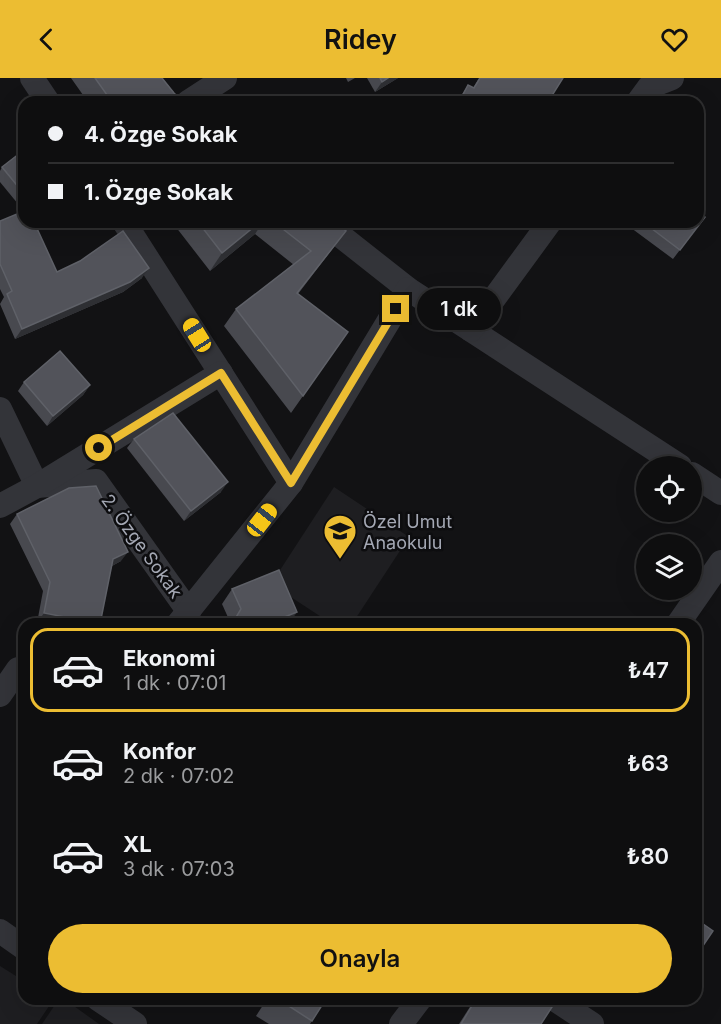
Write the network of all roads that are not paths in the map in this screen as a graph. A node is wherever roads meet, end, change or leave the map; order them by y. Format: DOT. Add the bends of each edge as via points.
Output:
graph roads {
  1 [pos="33,78"];
  2 [pos="225,78"];
  3 [pos="672,78"];
  4 [pos="644,89"];
  5 [pos="44,96"];
  6 [pos="183,96"];
  7 [pos="128,228"];
  8 [pos="331,228"];
  9 [pos="546,228"];
  10 [pos="408,289"];
  11 [pos="471,330"];
  12 [pos="221,373"];
  13 [pos="0,409"];
  14 [pos="665,456"];
  15 [pos="702,481"];
  16 [pos="291,483"];
  17 [pos="37,486"];
  18 [pos="721,493"];
  19 [pos="0,506"];
  20 [pos="721,561"];
  21 [pos="184,618"];
  22 [pos="682,618"];
  23 [pos="14,667"];
  24 [pos="0,695"];
  25 [pos="0,931"];
  26 [pos="18,944"];
  27 [pos="107,1005"];
  28 [pos="415,1005"];
  29 [pos="563,1005"];
  30 [pos="135,1024"];
  31 [pos="401,1024"];
  32 [pos="592,1024"];
  1 -- 5 [label="street"];
  2 -- 6 [label="street"];
  3 -- 4 [label="street"];
  7 -- 12 [label="street"];
  8 -- 10 [label="street"];
  9 -- 11 [label="street"];
  10 -- 11 [label="street"];
  10 -- 16 [label="street"];
  11 -- 14 [label="street"];
  12 -- 16 [label="street"];
  12 -- 17 [label="street"];
  13 -- 17 [label="street"];
  15 -- 18 [label="street"];
  16 -- 21 [label="street"];
  17 -- 19 [label="street"];
  17 -- 21 [label="street, 2. Özge Sokak" via="96,481"];
  20 -- 22 [label="street"];
  23 -- 24 [label="street"];
  25 -- 26 [label="street"];
  27 -- 30 [label="street"];
  28 -- 31 [label="street"];
  29 -- 32 [label="street"];
}
